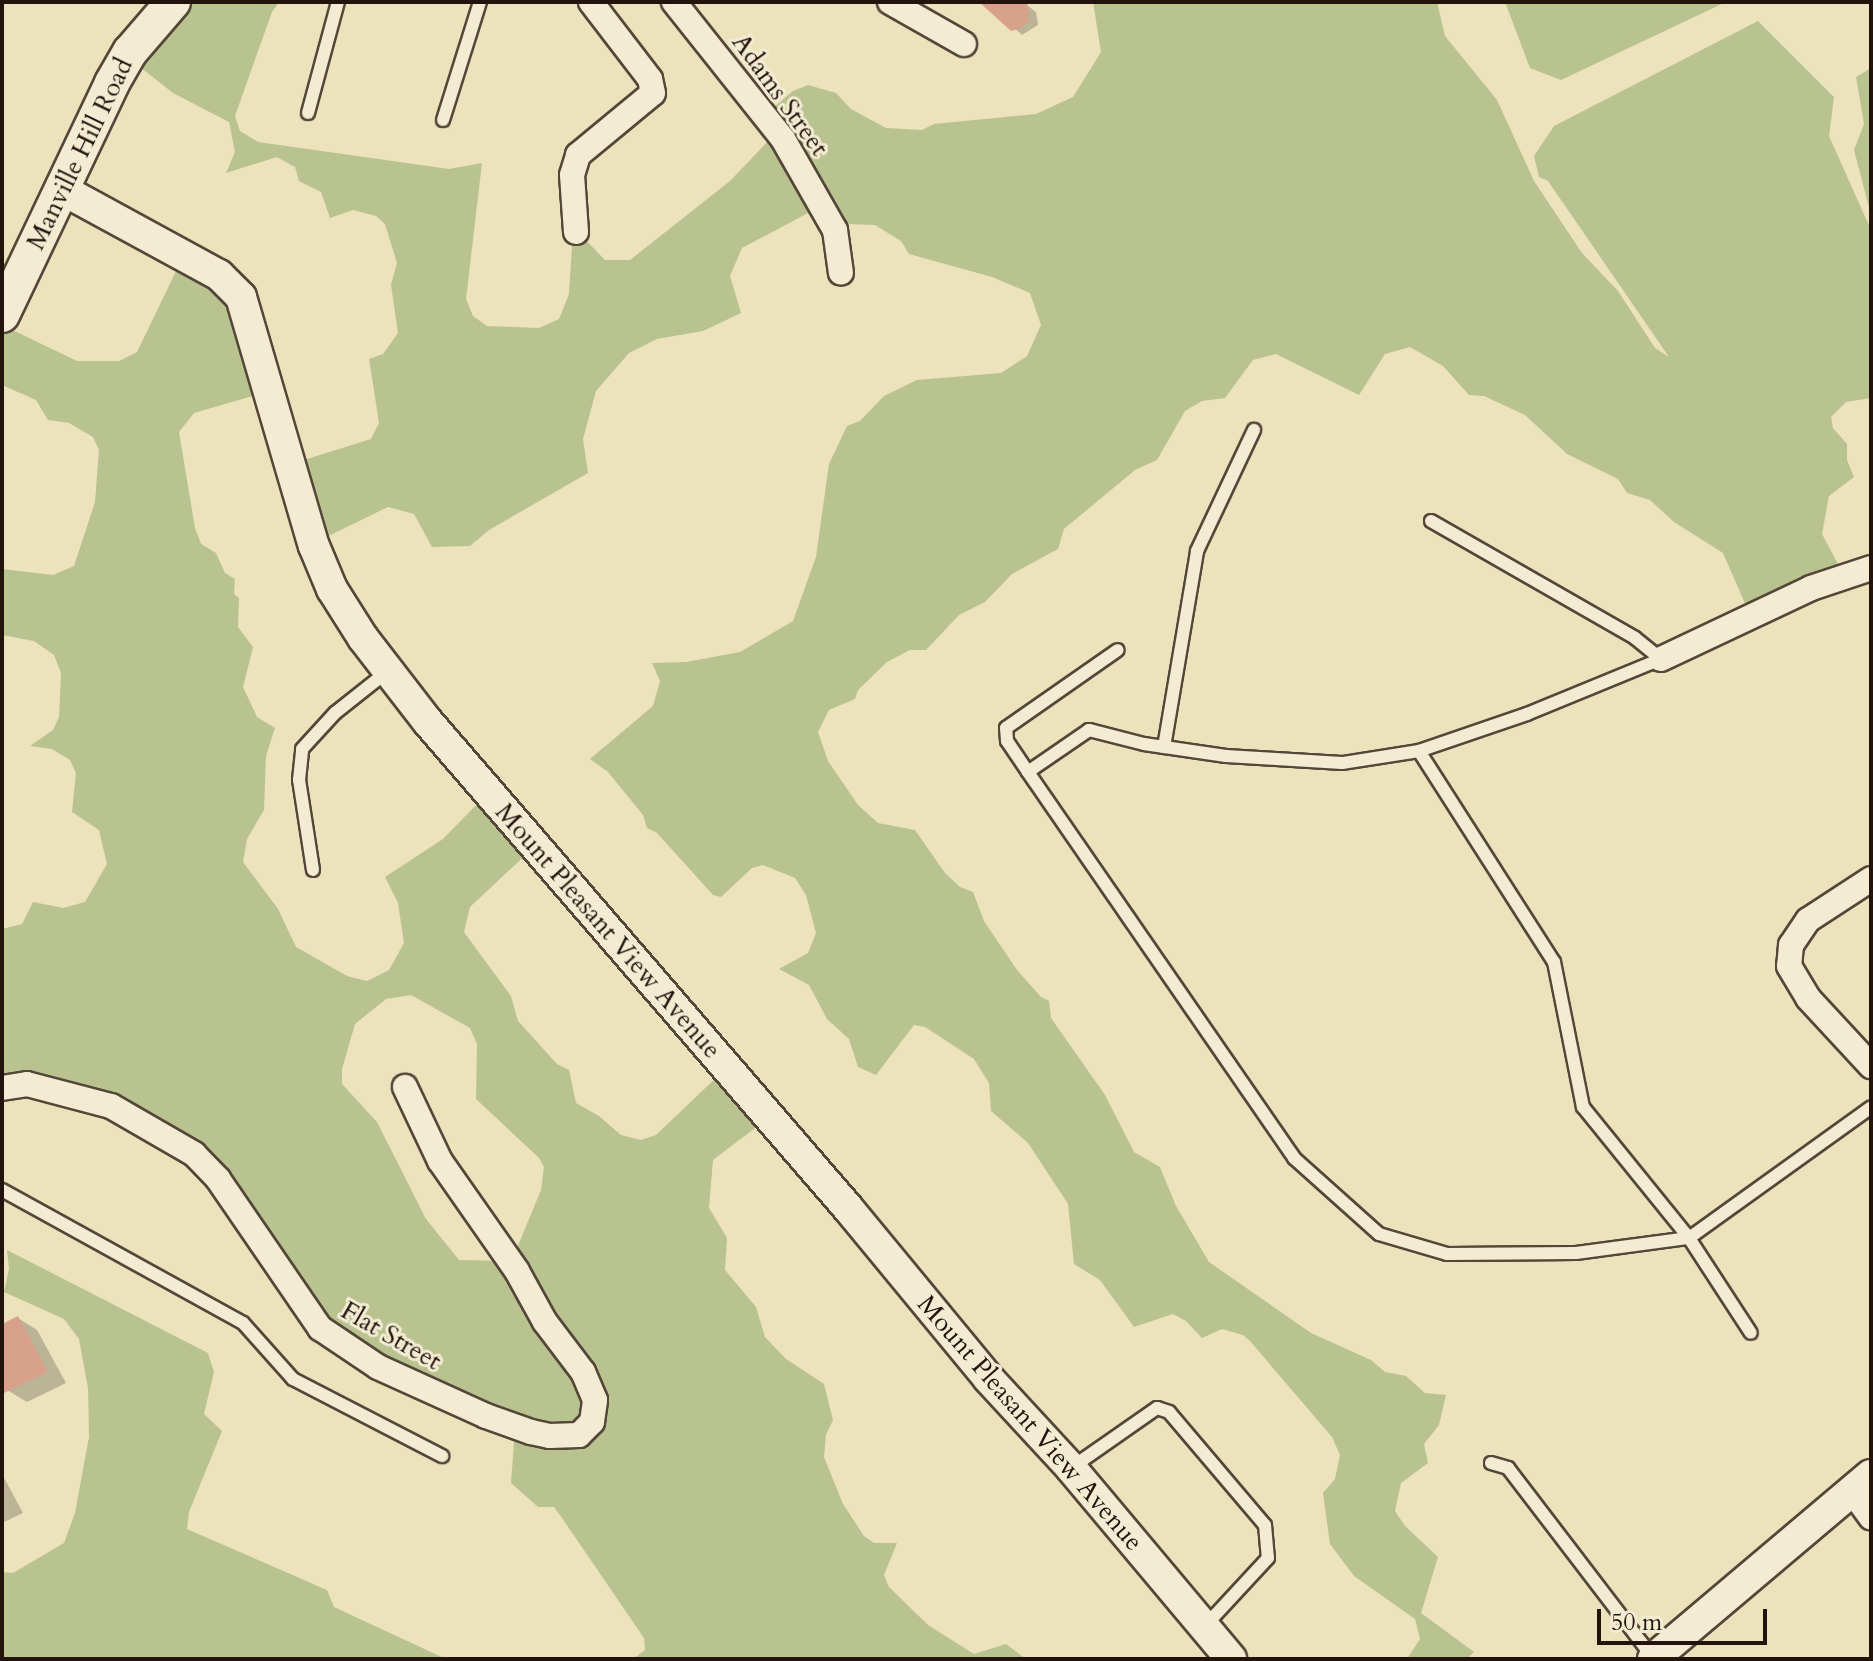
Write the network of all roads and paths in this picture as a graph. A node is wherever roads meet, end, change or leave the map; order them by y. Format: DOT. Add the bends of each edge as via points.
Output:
graph roads {
  1 [pos="173,2"];
  2 [pos="338,2"];
  3 [pos="480,2"];
  4 [pos="591,2"];
  5 [pos="674,2"];
  6 [pos="890,2"];
  7 [pos="964,44"];
  8 [pos="308,113"];
  9 [pos="443,120"];
  10 [pos="61,189"];
  11 [pos="576,232"];
  12 [pos="841,273"];
  13 [pos="2,315"];
  14 [pos="1254,430"];
  15 [pos="1431,521"];
  16 [pos="1871,568"];
  17 [pos="1118,650"];
  18 [pos="1661,659"];
  19 [pos="388,671"];
  20 [pos="1164,747"];
  21 [pos="1419,751"];
  22 [pos="1028,772"];
  23 [pos="313,870"];
  24 [pos="1871,879"];
  25 [pos="1871,1066"];
  26 [pos="405,1087"];
  27 [pos="2,1088"];
  28 [pos="1871,1107"];
  29 [pos="2,1190"];
  30 [pos="1689,1238"];
  31 [pos="1751,1333"];
  32 [pos="442,1456"];
  33 [pos="1491,1463"];
  34 [pos="1071,1468"];
  35 [pos="1861,1482"];
  36 [pos="1871,1518"];
  37 [pos="1205,1626"];
  38 [pos="1231,1659"];
  39 [pos="1654,1659"];
  1 -- 10 [label="main road, Manville Hill Road" via="130,52"];
  2 -- 8 [label="lane"];
  3 -- 9 [label="lane"];
  4 -- 11 [label="street" via="650,79 653,93 578,155 572,175"];
  5 -- 12 [label="street, Adams Street" via="783,139 835,230"];
  6 -- 7 [label="street"];
  10 -- 13 [label="main road, Manville Hill Road"];
  10 -- 19 [label="street, Mount Pleasant View Avenue" via="219,275 241,297 314,546 332,589"];
  14 -- 20 [label="lane" via="1197,551"];
  15 -- 18 [label="lane" via="1635,638"];
  16 -- 18 [label="street" via="1811,588"];
  17 -- 22 [label="lane" via="1006,728 1007,741"];
  18 -- 21 [label="lane"];
  19 -- 23 [label="lane" via="335,713 302,749 299,780"];
  19 -- 34 [label="street, Mount Pleasant View Avenue" via="988,1378"];
  20 -- 21 [label="lane" via="1342,763"];
  20 -- 22 [label="lane" via="1089,730"];
  21 -- 30 [label="lane" via="1554,962 1583,1107"];
  22 -- 30 [label="lane" via="1294,1158 1379,1234 1447,1254 1576,1253"];
  24 -- 25 [label="street" via="1808,920 1791,945 1789,966 1808,998"];
  26 -- 27 [label="street, Flat Street" via="440,1161 583,1372 595,1400 592,1422 579,1435 531,1432 378,1367 320,1328 218,1179 194,1154 111,1106 27,1084"];
  28 -- 30 [label="lane"];
  29 -- 32 [label="lane" via="243,1323 293,1379"];
  30 -- 31 [label="lane"];
  33 -- 39 [label="lane" via="1508,1468"];
  34 -- 37 [label="street, Mount Pleasant View Avenue"];
  34 -- 37 [label="lane" via="1157,1408 1169,1412 1265,1525 1268,1558"];
  35 -- 36 [label="street"];
  35 -- 39 [label="street"];
  37 -- 38 [label="street, Mount Pleasant View Avenue"];
}
